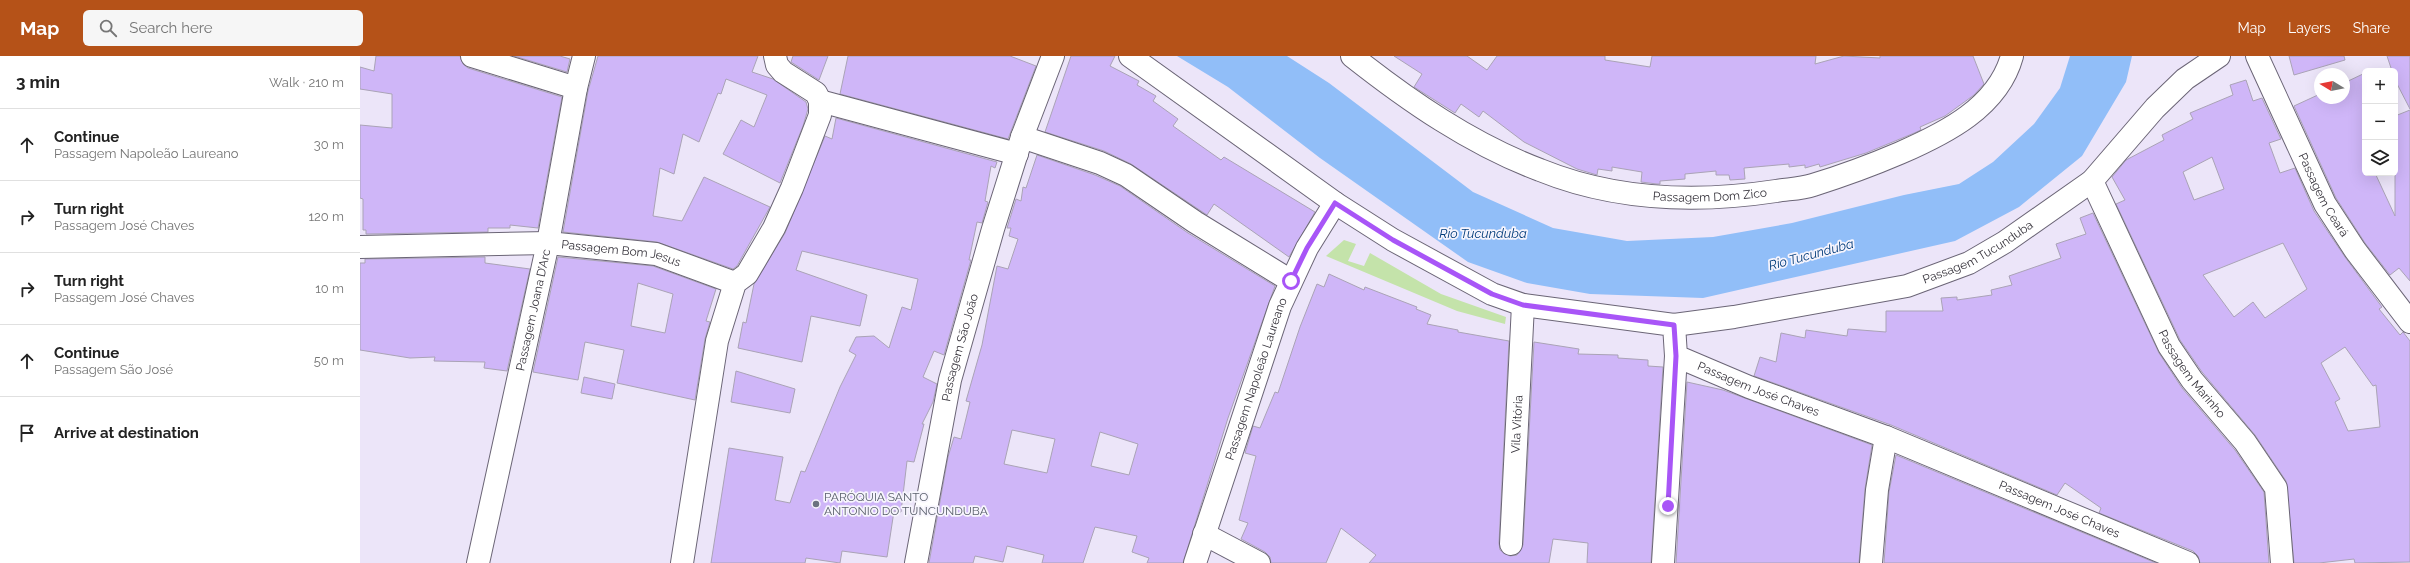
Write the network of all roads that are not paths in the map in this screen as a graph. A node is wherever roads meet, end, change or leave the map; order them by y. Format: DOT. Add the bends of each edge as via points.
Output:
graph roads {
  1 [pos="472,56"];
  2 [pos="584,56"];
  3 [pos="775,56"];
  4 [pos="1053,56"];
  5 [pos="1130,56"];
  6 [pos="1352,56"];
  7 [pos="2012,56"];
  8 [pos="2219,56"];
  9 [pos="2257,56"];
  10 [pos="576,88"];
  11 [pos="820,101"];
  12 [pos="1020,145"];
  13 [pos="2092,181"];
  14 [pos="1335,203"];
  15 [pos="548,243"];
  16 [pos="360,247"];
  17 [pos="1291,281"];
  18 [pos="735,283"];
  19 [pos="1523,305"];
  20 [pos="2410,322"];
  21 [pos="1674,325"];
  22 [pos="1676,356"];
  23 [pos="1886,437"];
  24 [pos="1204,534"];
  25 [pos="1511,544"];
  26 [pos="478,563"];
  27 [pos="682,563"];
  28 [pos="916,563"];
  29 [pos="1195,563"];
  30 [pos="1259,563"];
  31 [pos="1664,563"];
  32 [pos="1871,563"];
  33 [pos="2188,563"];
  34 [pos="2282,563"];
  1 -- 10 [label="street"];
  2 -- 10 [label="street, Passagem Joana D’Arc"];
  3 -- 11 [label="street" via="777,65 783,72 816,92"];
  4 -- 12 [label="street, Passagem São João"];
  5 -- 14 [label="street"];
  6 -- 7 [label="street, Passagem Dom Zico" via="1444,121 1490,148 1572,182 1633,195 1739,196 1811,186 1924,143 1964,120 1988,99 2007,73"];
  8 -- 13 [label="street, Passagem Tucunduba" via="2184,79 2155,108"];
  9 -- 20 [label="street, Passagem Ceará" via="2325,204 2355,250"];
  10 -- 15 [label="street, Passagem Joana D’Arc"];
  11 -- 12 [label="street"];
  11 -- 18 [label="street" via="816,131 780,214 747,274"];
  12 -- 17 [label="street" via="1100,163 1126,176"];
  12 -- 28 [label="street, Passagem São João" via="950,380"];
  13 -- 21 [label="street, Passagem Tucunduba" via="1987,252 1969,262 1907,286 1734,317"];
  13 -- 34 [label="street, Passagem Marinho" via="2169,346 2192,380 2245,442 2276,488"];
  14 -- 17 [label="street, Passagem Napoleão Laureano" via="1307,248"];
  14 -- 19 [label="street" via="1393,240 1492,294"];
  15 -- 16 [label="street, Passagem Bom Jesus"];
  15 -- 18 [label="street, Passagem Bom Jesus" via="656,254"];
  15 -- 26 [label="street, Passagem Joana D’Arc"];
  17 -- 24 [label="street, Passagem Napoleão Laureano"];
  18 -- 27 [label="street" via="718,341"];
  19 -- 21 [label="street"];
  19 -- 25 [label="street, Vila Vitória"];
  21 -- 22 [label="street"];
  22 -- 23 [label="street, Passagem José Chaves" via="1750,388"];
  22 -- 31 [label="street"];
  23 -- 32 [label="street" via="1877,490"];
  23 -- 33 [label="street, Passagem José Chaves"];
  24 -- 29 [label="street, Passagem Napoleão Laureano"];
  24 -- 30 [label="street"];
}
